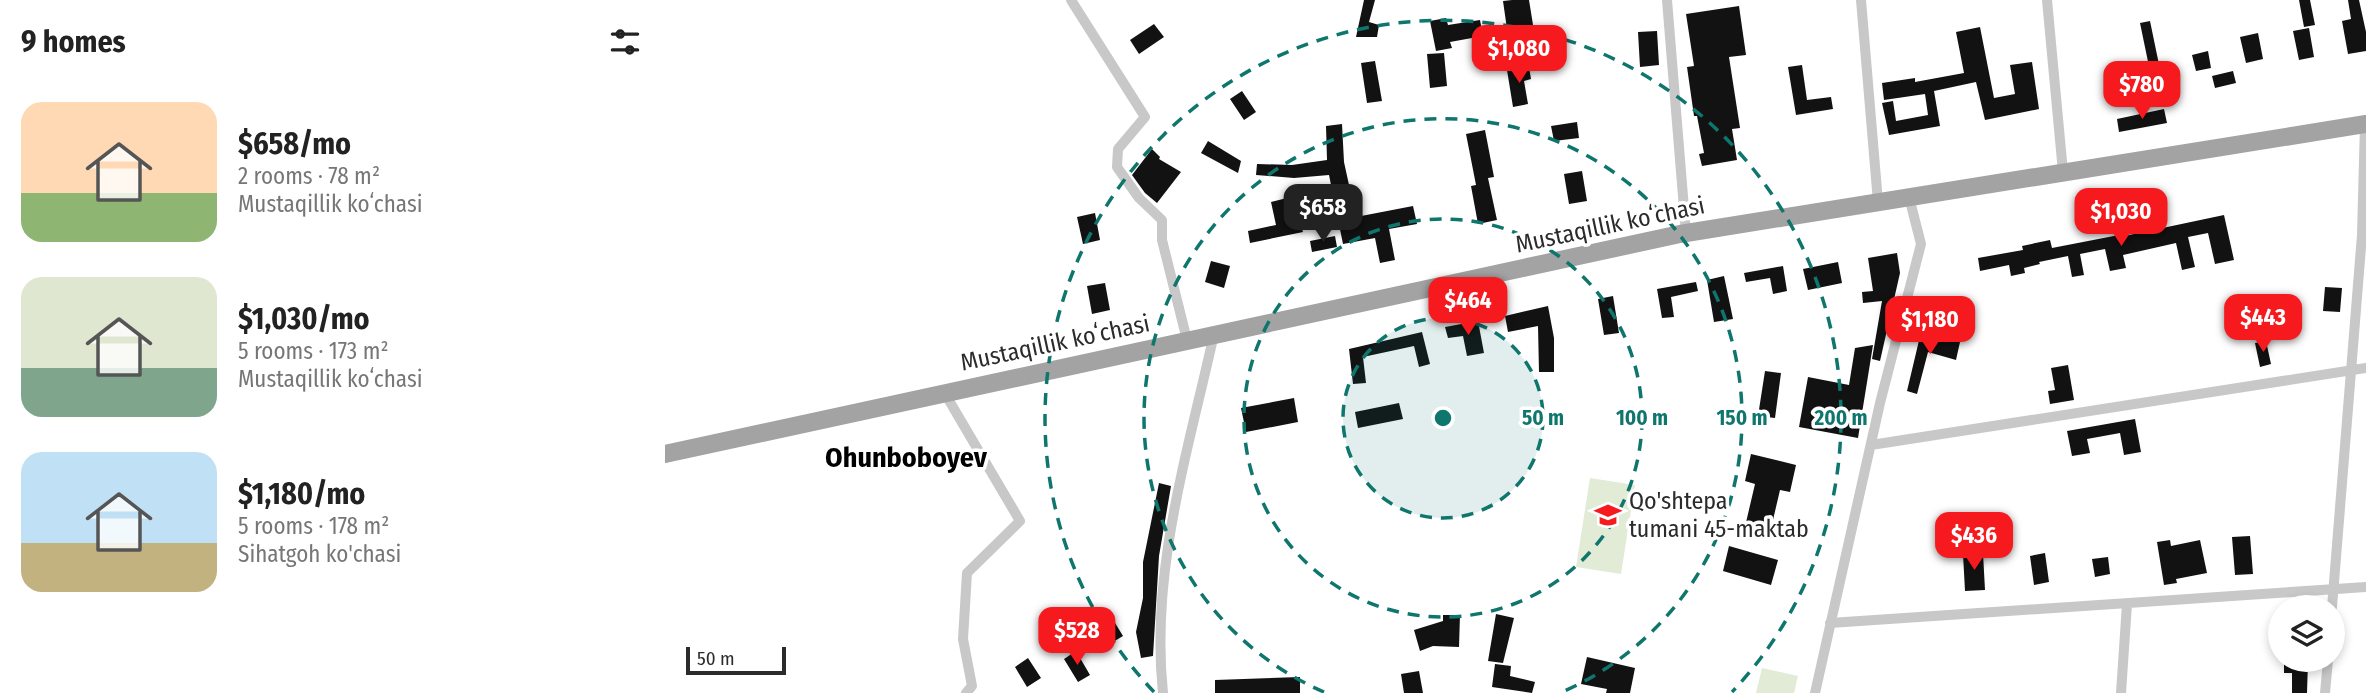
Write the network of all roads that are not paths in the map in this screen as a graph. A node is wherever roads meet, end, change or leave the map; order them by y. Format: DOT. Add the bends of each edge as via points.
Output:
graph roads {
  1 [pos="1071,0"];
  2 [pos="1667,0"];
  3 [pos="1861,0"];
  4 [pos="2047,0"];
  5 [pos="2366,124"];
  6 [pos="2063,172"];
  7 [pos="1909,197"];
  8 [pos="1878,202"];
  9 [pos="1686,233"];
  10 [pos="1214,334"];
  11 [pos="1187,340"];
  12 [pos="2366,368"];
  13 [pos="2351,371"];
  14 [pos="944,392"];
  15 [pos="1871,445"];
  16 [pos="665,454"];
  17 [pos="2366,587"];
  18 [pos="2334,589"];
  19 [pos="2333,595"];
  20 [pos="2127,604"];
  21 [pos="1830,623"];
  22 [pos="2327,672"];
  23 [pos="966,693"];
  24 [pos="1163,693"];
  25 [pos="1815,693"];
  26 [pos="2121,693"];
  27 [pos="2325,693"];
  1 -- 11 [label="street" via="1145,117 1118,149 1117,167 1162,220 1162,240"];
  2 -- 9 [label="street"];
  3 -- 8 [label="street"];
  4 -- 6 [label="street"];
  5 -- 6 [label="main road, Mustaqillik koʻchasi"];
  5 -- 13 [label="street"];
  6 -- 7 [label="main road, Mustaqillik koʻchasi"];
  7 -- 8 [label="main road, Mustaqillik koʻchasi"];
  7 -- 15 [label="street" via="1921,244"];
  8 -- 9 [label="main road, Mustaqillik koʻchasi"];
  9 -- 10 [label="main road, Mustaqillik koʻchasi"];
  10 -- 11 [label="main road, Mustaqillik koʻchasi"];
  10 -- 24 [label="street" via="1164,561"];
  11 -- 14 [label="main road, Mustaqillik koʻchasi"];
  12 -- 13 [label="street"];
  13 -- 15 [label="street"];
  13 -- 18 [label="street"];
  14 -- 16 [label="main road, Mustaqillik koʻchasi"];
  14 -- 23 [label="street" via="1020,521 967,573 963,639 972,686"];
  15 -- 21 [label="street"];
  17 -- 18 [label="street"];
  18 -- 19 [label="street"];
  18 -- 20 [label="street"];
  20 -- 21 [label="street"];
  20 -- 26 [label="street"];
  21 -- 25 [label="street"];
  22 -- 27 [label="street"];
}
